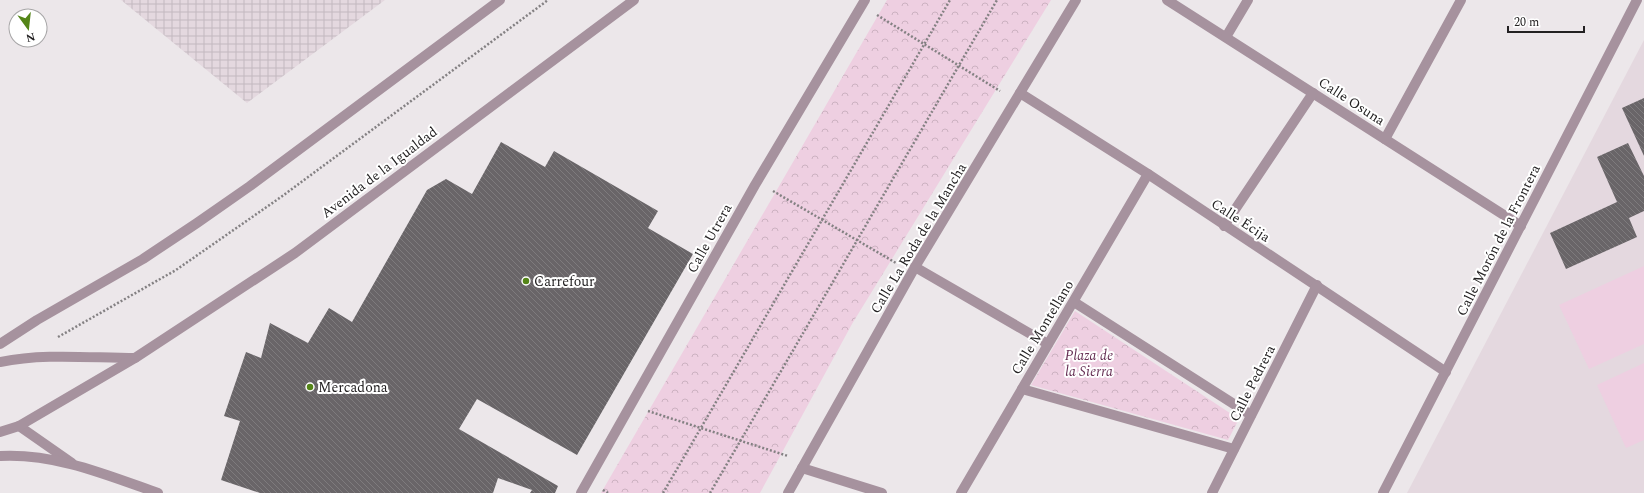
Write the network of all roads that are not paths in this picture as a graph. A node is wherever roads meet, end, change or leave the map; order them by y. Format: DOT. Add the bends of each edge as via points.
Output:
graph roads {
  1 [pos="500,0"];
  2 [pos="634,0"];
  3 [pos="1076,0"];
  4 [pos="1167,0"];
  5 [pos="1248,0"];
  6 [pos="1638,0"];
  7 [pos="1456,2"];
  8 [pos="864,3"];
  9 [pos="1226,37"];
  10 [pos="1313,93"];
  11 [pos="1018,97"];
  12 [pos="1386,139"];
  13 [pos="1148,174"];
  14 [pos="1224,226"];
  15 [pos="1521,226"];
  16 [pos="914,270"];
  17 [pos="1317,285"];
  18 [pos="1074,302"];
  19 [pos="36,320"];
  20 [pos="0,336"];
  21 [pos="0,344"];
  22 [pos="1048,344"];
  23 [pos="135,358"];
  24 [pos="0,362"];
  25 [pos="1446,372"];
  26 [pos="1022,389"];
  27 [pos="1251,415"];
  28 [pos="19,426"];
  29 [pos="0,432"];
  30 [pos="1234,449"];
  31 [pos="0,456"];
  32 [pos="73,464"];
  33 [pos="804,465"];
  34 [pos="158,493"];
  35 [pos="581,493"];
  36 [pos="788,493"];
  37 [pos="882,493"];
  38 [pos="961,493"];
  39 [pos="1212,493"];
  40 [pos="1382,493"];
  1 -- 19 [label="street" via="197,223 143,259"];
  2 -- 23 [label="street, Avenida de la Igualdad" via="295,253"];
  3 -- 11 [label="street, Calle La Roda de la Mancha"];
  4 -- 9 [label="street, Calle Osuna"];
  5 -- 9 [label="street"];
  6 -- 15 [label="street, Calle Morón de la Frontera"];
  7 -- 12 [label="street"];
  8 -- 35 [label="street, Calle Utrera" via="757,182"];
  9 -- 10 [label="street, Calle Osuna"];
  10 -- 12 [label="street, Calle Osuna"];
  10 -- 14 [label="street"];
  11 -- 13 [label="street, Calle Écija"];
  11 -- 16 [label="street, Calle La Roda de la Mancha"];
  12 -- 15 [label="street, Calle Osuna"];
  13 -- 14 [label="street, Calle Écija"];
  13 -- 18 [label="street, Calle Montellano"];
  14 -- 17 [label="street, Calle Écija"];
  15 -- 25 [label="street, Calle Morón de la Frontera"];
  16 -- 22 [label="street"];
  16 -- 33 [label="street, Calle La Roda de la Mancha"];
  17 -- 25 [label="street, Calle Écija"];
  17 -- 27 [label="street, Calle Pedrera"];
  18 -- 22 [label="street, Calle Montellano"];
  18 -- 27 [label="street"];
  19 -- 20 [label="street"];
  19 -- 21 [label="street"];
  22 -- 26 [label="street, Calle Montellano"];
  23 -- 24 [label="street" via="44,357"];
  23 -- 28 [label="street, Avenida de la Igualdad"];
  25 -- 40 [label="street, Calle Morón de la Frontera"];
  26 -- 30 [label="street"];
  26 -- 38 [label="street, Calle Montellano"];
  27 -- 30 [label="street, Calle Pedrera"];
  28 -- 29 [label="street, Avenida de la Igualdad"];
  28 -- 32 [label="street"];
  30 -- 39 [label="street, Calle Pedrera"];
  31 -- 32 [label="street" via="17,455"];
  32 -- 34 [label="street"];
  33 -- 36 [label="street, Calle La Roda de la Mancha"];
  33 -- 37 [label="street"];
}
